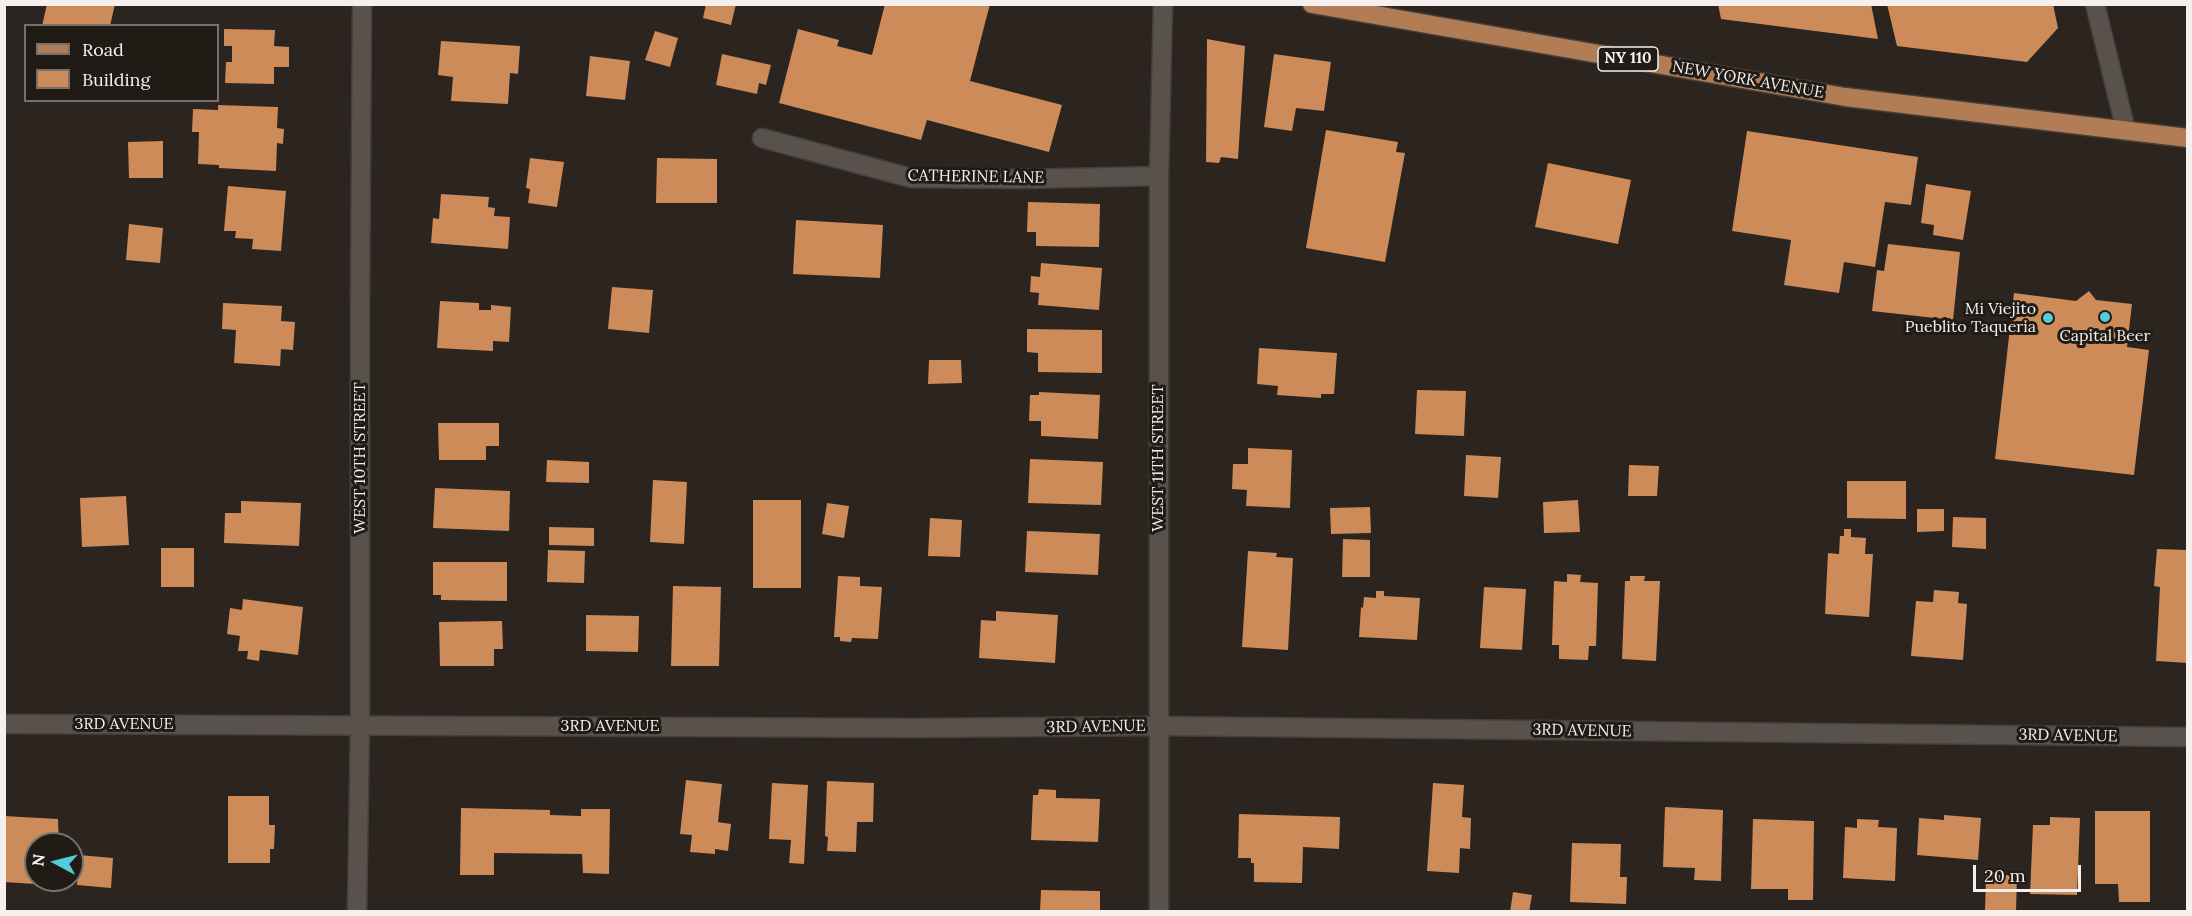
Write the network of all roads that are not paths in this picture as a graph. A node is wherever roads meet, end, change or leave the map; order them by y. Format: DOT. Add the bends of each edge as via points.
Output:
graph roads {
  1 [pos="362,4"];
  2 [pos="1163,4"];
  3 [pos="1312,4"];
  4 [pos="2095,4"];
  5 [pos="2126,131"];
  6 [pos="762,138"];
  7 [pos="2187,138"];
  8 [pos="1158,176"];
  9 [pos="4,724"];
  10 [pos="360,724"];
  11 [pos="1158,726"];
  12 [pos="2187,737"];
  13 [pos="357,912"];
  14 [pos="1159,912"];
  1 -- 10 [label="street, WEST 10TH STREET"];
  2 -- 8 [label="street, WEST 11TH STREET"];
  3 -- 5 [label="main road, NEW YORK AVENUE / NY 110" via="1845,97"];
  4 -- 5 [label="street"];
  5 -- 7 [label="main road, NEW YORK AVENUE / NY 110"];
  6 -- 8 [label="street, CATHERINE LANE" via="911,178"];
  8 -- 11 [label="street, WEST 11TH STREET"];
  9 -- 10 [label="street, 3RD AVENUE"];
  10 -- 11 [label="street, 3RD AVENUE"];
  10 -- 13 [label="street, WEST 10TH STREET"];
  11 -- 12 [label="street, 3RD AVENUE"];
  11 -- 14 [label="street, WEST 11TH STREET"];
}
